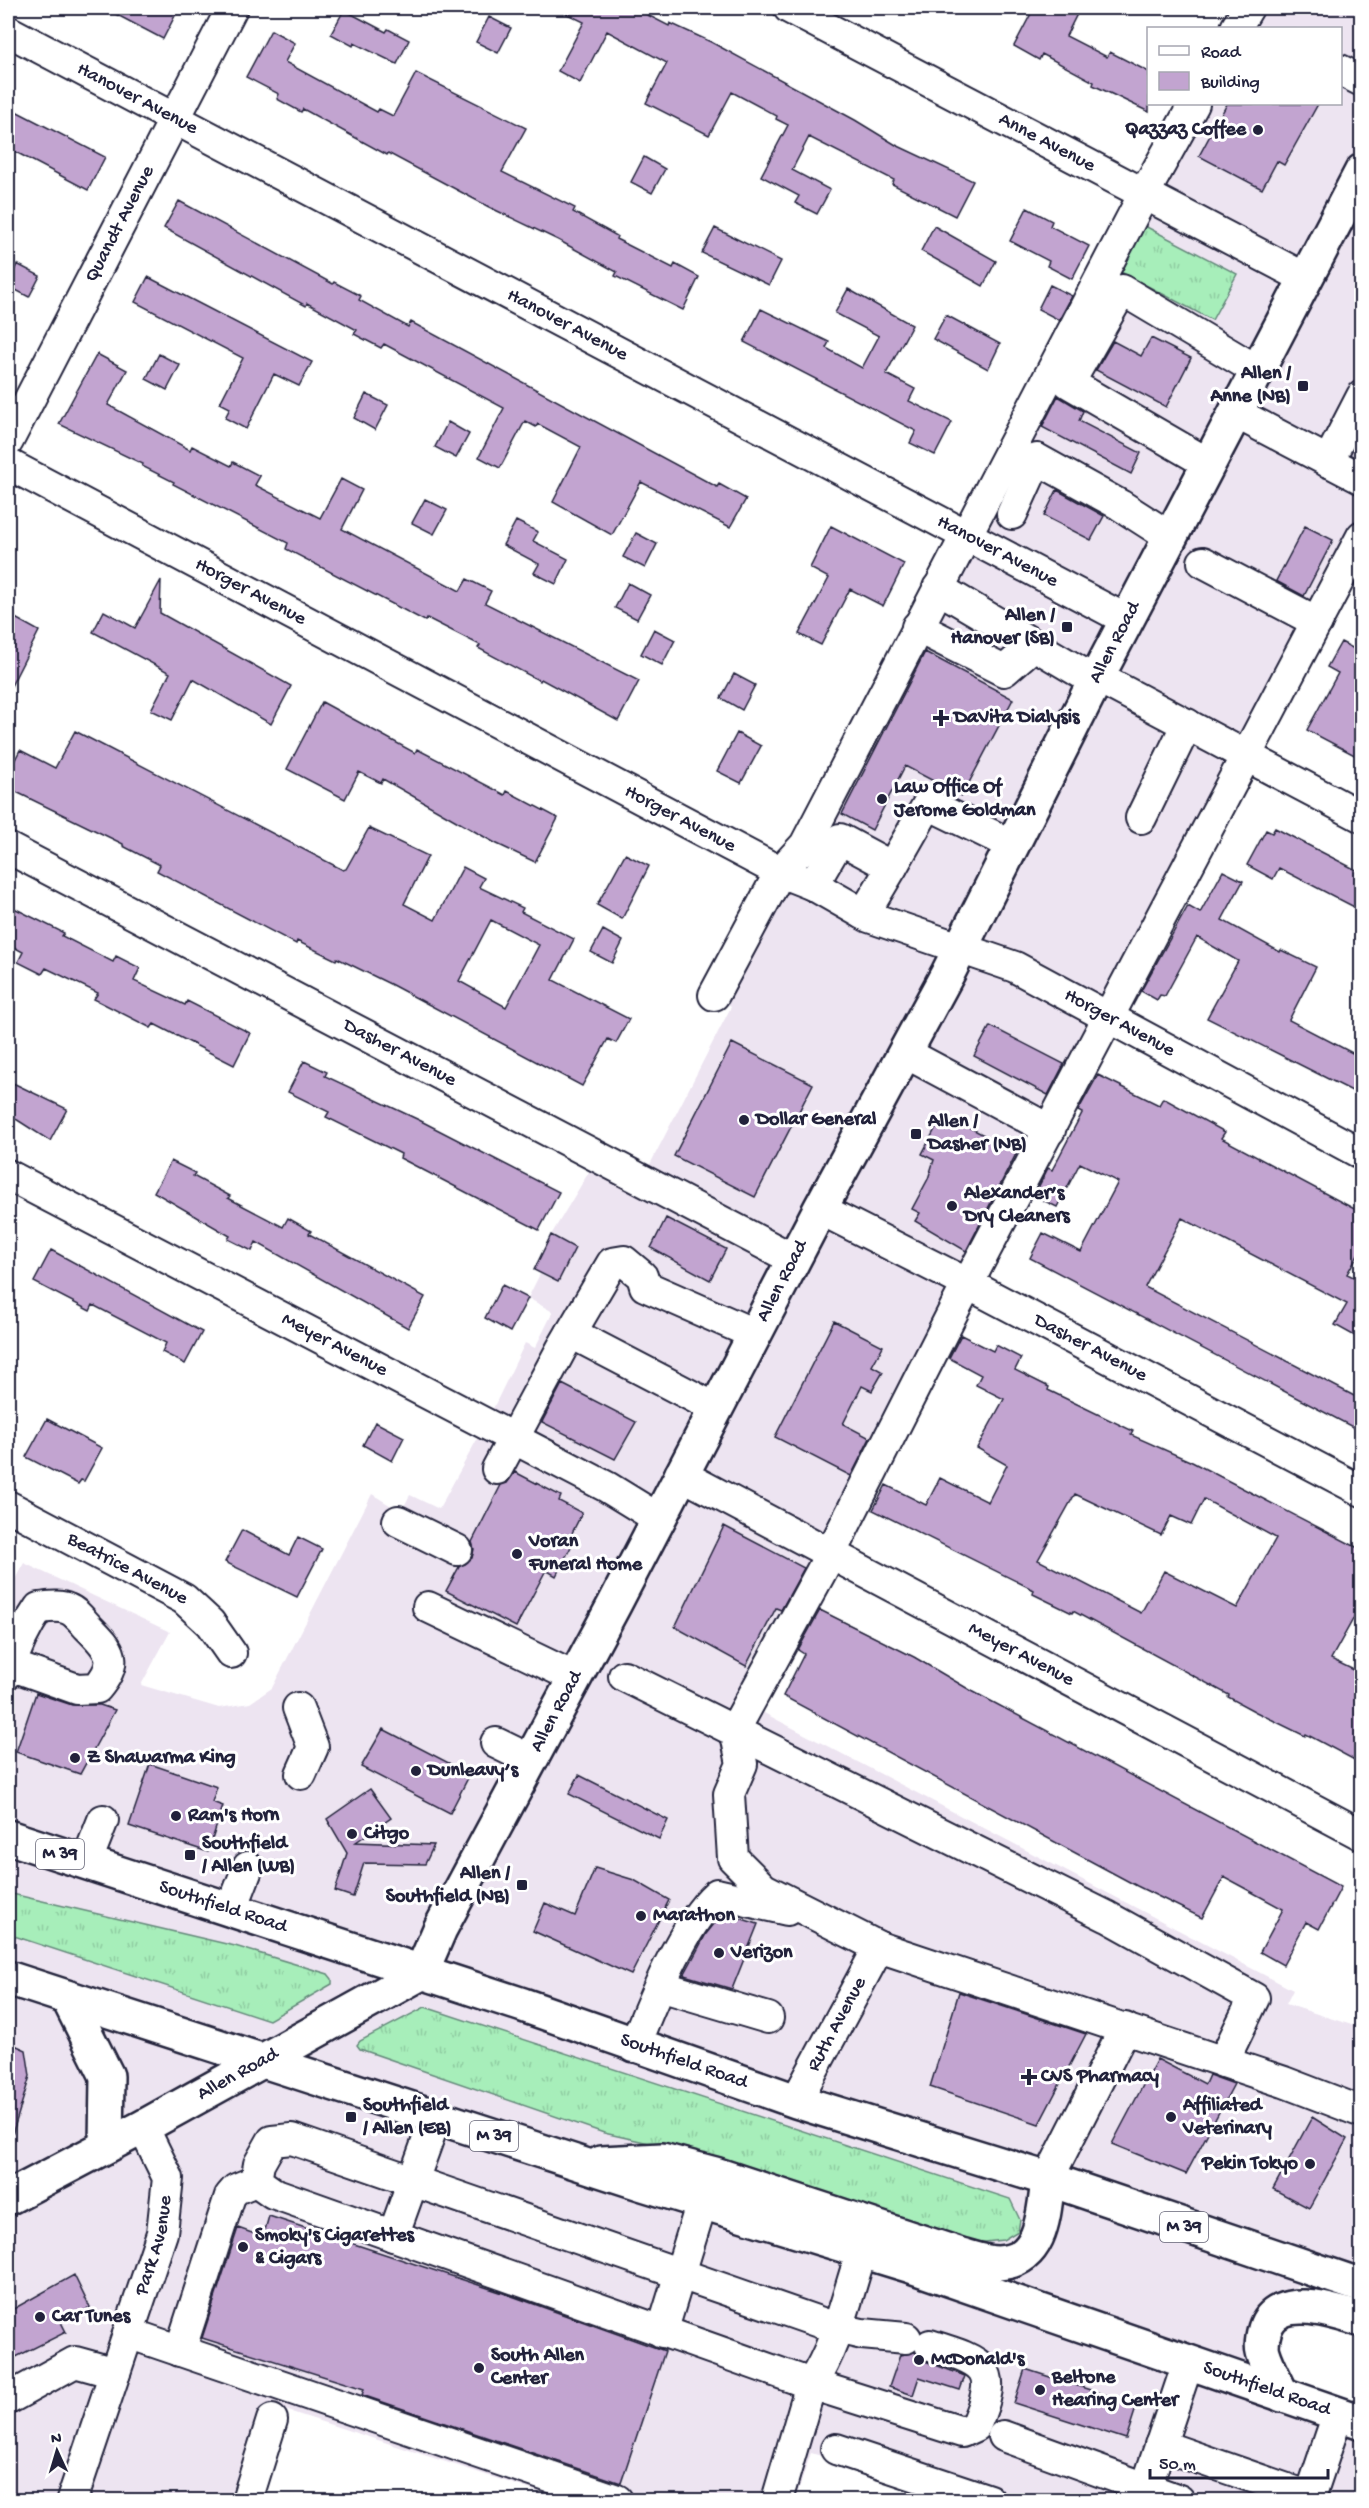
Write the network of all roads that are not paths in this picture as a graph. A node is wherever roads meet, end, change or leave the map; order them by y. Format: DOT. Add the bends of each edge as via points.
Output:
graph roads {
  1 [pos="232,8"];
  2 [pos="789,8"];
  3 [pos="8,31"];
  4 [pos="1342,71"];
  5 [pos="1362,81"];
  6 [pos="1193,105"];
  7 [pos="174,119"];
  8 [pos="1362,171"];
  9 [pos="1144,194"];
  10 [pos="1305,278"];
  11 [pos="1258,370"];
  12 [pos="1362,396"];
  13 [pos="1236,412"];
  14 [pos="8,441"];
  15 [pos="1328,462"];
  16 [pos="8,464"];
  17 [pos="1209,464"];
  18 [pos="1362,479"];
  19 [pos="1012,514"];
  20 [pos="1362,536"];
  21 [pos="1170,537"];
  22 [pos="959,548"];
  23 [pos="1203,562"];
  24 [pos="938,588"];
  25 [pos="1127,620"];
  26 [pos="1317,622"];
  27 [pos="917,627"];
  28 [pos="1034,645"];
  29 [pos="1096,679"];
  30 [pos="1187,724"];
  31 [pos="1247,757"];
  32 [pos="1362,817"];
  33 [pos="1141,818"];
  34 [pos="828,832"];
  35 [pos="1012,845"];
  36 [pos="8,848"];
  37 [pos="892,867"];
  38 [pos="780,872"];
  39 [pos="813,885"];
  40 [pos="864,914"];
  41 [pos="959,950"];
  42 [pos="714,995"];
  43 [pos="1107,1019"];
  44 [pos="904,1052"];
  45 [pos="1050,1130"];
  46 [pos="1362,1154"];
  47 [pos="8,1175"];
  48 [pos="820,1209"];
  49 [pos="793,1259"];
  50 [pos="968,1284"];
  51 [pos="571,1333"];
  52 [pos="754,1334"];
  53 [pos="715,1408"];
  54 [pos="512,1437"];
  55 [pos="496,1469"];
  56 [pos="680,1473"];
  57 [pos="1362,1491"];
  58 [pos="8,1506"];
  59 [pos="659,1519"];
  60 [pos="398,1521"];
  61 [pos="457,1550"];
  62 [pos="829,1553"];
  63 [pos="428,1607"];
  64 [pos="231,1653"];
  65 [pos="624,1676"];
  66 [pos="574,1677"];
  67 [pos="298,1708"];
  68 [pos="735,1729"];
  69 [pos="496,1743"];
  70 [pos="531,1760"];
  71 [pos="301,1774"];
  72 [pos="103,1820"];
  73 [pos="1362,1835"];
  74 [pos="8,1837"];
  75 [pos="86,1863"];
  76 [pos="248,1867"];
  77 [pos="231,1911"];
  78 [pos="818,1923"];
  79 [pos="879,1947"];
  80 [pos="421,1973"];
  81 [pos="8,1978"];
  82 [pos="660,1986"];
  83 [pos="68,1998"];
  84 [pos="768,2019"];
  85 [pos="1125,2028"];
  86 [pos="634,2046"];
  87 [pos="262,2061"];
  88 [pos="1223,2062"];
  89 [pos="796,2101"];
  90 [pos="1362,2112"];
  91 [pos="436,2117"];
  92 [pos="143,2127"];
  93 [pos="106,2146"];
  94 [pos="581,2164"];
  95 [pos="1048,2179"];
  96 [pos="256,2181"];
  97 [pos="412,2181"];
  98 [pos="8,2198"];
  99 [pos="702,2202"];
  100 [pos="393,2236"];
  101 [pos="862,2251"];
  102 [pos="681,2272"];
  103 [pos="1362,2286"];
  104 [pos="1362,2319"];
  105 [pos="836,2328"];
  106 [pos="662,2332"];
  107 [pos="128,2333"];
  108 [pos="180,2351"];
  109 [pos="1188,2363"];
  110 [pos="115,2373"];
  111 [pos="811,2384"];
  112 [pos="1282,2395"];
  113 [pos="8,2399"];
  114 [pos="1350,2418"];
  115 [pos="272,2420"];
  116 [pos="1003,2436"];
  117 [pos="1160,2445"];
  118 [pos="836,2449"];
  119 [pos="1144,2494"];
  120 [pos="1309,2499"];
  121 [pos="72,2500"];
  122 [pos="247,2500"];
  123 [pos="617,2500"];
  124 [pos="777,2500"];
  125 [pos="989,2500"];
  126 [pos="1179,2500"];
  1 -- 7 [label="street, Quandt Avenue"];
  2 -- 9 [label="street, Anne Avenue"];
  3 -- 7 [label="street, Hanover Avenue"];
  4 -- 5 [label="street"];
  6 -- 9 [label="street"];
  7 -- 14 [label="street, Quandt Avenue"];
  7 -- 22 [label="street, Hanover Avenue"];
  8 -- 10 [label="main road, Allen Road"];
  9 -- 10 [label="street, Anne Avenue"];
  9 -- 22 [label="street"];
  10 -- 11 [label="main road, Allen Road"];
  11 -- 13 [label="main road, Allen Road"];
  11 -- 17 [label="street" via="1122,290 1069,382"];
  12 -- 15 [label="street"];
  13 -- 15 [label="street"];
  13 -- 17 [label="main road, Allen Road"];
  15 -- 18 [label="street"];
  16 -- 38 [label="street, Horger Avenue"];
  17 -- 21 [label="main road, Allen Road"];
  19 -- 21 [label="street" via="1037,459"];
  20 -- 26 [label="street"];
  21 -- 25 [label="main road, Allen Road"];
  22 -- 24 [label="street"];
  22 -- 25 [label="street, Hanover Avenue"];
  23 -- 26 [label="street"];
  24 -- 27 [label="street"];
  24 -- 28 [label="street"];
  25 -- 29 [label="main road, Allen Road"];
  26 -- 31 [label="street"];
  27 -- 28 [label="street" via="1004,671"];
  27 -- 34 [label="street"];
  28 -- 29 [label="street"];
  29 -- 30 [label="street"];
  29 -- 35 [label="main road, Allen Road"];
  30 -- 31 [label="street"];
  30 -- 33 [label="street"];
  31 -- 32 [label="street"];
  31 -- 43 [label="street"];
  34 -- 37 [label="street"];
  34 -- 38 [label="street" via="805,846"];
  34 -- 39 [label="street"];
  35 -- 37 [label="street" via="928,804"];
  35 -- 41 [label="main road, Allen Road"];
  36 -- 49 [label="street, Dasher Avenue"];
  37 -- 40 [label="street"];
  38 -- 39 [label="street, Horger Avenue"];
  38 -- 42 [label="street"];
  39 -- 40 [label="street, Horger Avenue"];
  40 -- 41 [label="street, Horger Avenue"];
  41 -- 43 [label="street, Horger Avenue" via="1015,967"];
  41 -- 44 [label="main road, Allen Road"];
  43 -- 45 [label="street"];
  43 -- 46 [label="street, Horger Avenue"];
  44 -- 45 [label="street"];
  44 -- 48 [label="main road, Allen Road"];
  45 -- 50 [label="street"];
  47 -- 54 [label="street, Meyer Avenue"];
  48 -- 49 [label="main road, Allen Road"];
  48 -- 50 [label="street, Dasher Avenue"];
  49 -- 52 [label="main road, Allen Road"];
  50 -- 57 [label="street, Dasher Avenue"];
  50 -- 62 [label="street"];
  51 -- 52 [label="street" via="612,1263 624,1261 642,1276 645,1286"];
  51 -- 53 [label="street"];
  51 -- 54 [label="street"];
  52 -- 53 [label="main road, Allen Road"];
  53 -- 56 [label="main road, Allen Road"];
  54 -- 55 [label="street"];
  54 -- 59 [label="street, Meyer Avenue"];
  56 -- 59 [label="main road, Allen Road"];
  56 -- 62 [label="street, Meyer Avenue"];
  58 -- 64 [label="street, Beatrice Avenue" via="184,1599 210,1623"];
  59 -- 66 [label="main road, Allen Road"];
  60 -- 61 [label="street"];
  62 -- 68 [label="street"];
  62 -- 73 [label="street, Meyer Avenue"];
  63 -- 66 [label="street"];
  65 -- 68 [label="street"];
  66 -- 70 [label="main road, Allen Road"];
  67 -- 71 [label="street" via="313,1747"];
  68 -- 78 [label="street" via="742,1764 729,1794 733,1858 764,1889"];
  68 -- 88 [label="street" via="1108,1917 1254,1998"];
  69 -- 70 [label="street"];
  70 -- 80 [label="main road, Allen Road" via="440,1929"];
  72 -- 75 [label="street"];
  74 -- 75 [label="main road, Southfield Road / M 39"];
  75 -- 77 [label="main road, Southfield Road / M 39"];
  76 -- 77 [label="street"];
  77 -- 80 [label="main road, Southfield Road / M 39"];
  78 -- 79 [label="street"];
  78 -- 82 [label="street" via="717,1894 702,1907"];
  79 -- 85 [label="street"];
  79 -- 89 [label="street, Ruth Avenue"];
  80 -- 86 [label="main road, Southfield Road / M 39"];
  80 -- 87 [label="main road, Allen Road"];
  81 -- 83 [label="main road, Southfield Road / M 39"];
  82 -- 84 [label="street"];
  82 -- 86 [label="street"];
  83 -- 87 [label="main road, Southfield Road / M 39"];
  83 -- 93 [label="main road" via="107,2076"];
  85 -- 88 [label="street"];
  85 -- 95 [label="street"];
  86 -- 89 [label="main road, Southfield Road / M 39"];
  87 -- 91 [label="main road, Southfield Road / M 39"];
  87 -- 92 [label="main road, Allen Road"];
  88 -- 90 [label="street"];
  89 -- 95 [label="main road, Southfield Road / M 39"];
  91 -- 94 [label="main road, Southfield Road / M 39"];
  91 -- 97 [label="street"];
  92 -- 93 [label="main road, Allen Road"];
  92 -- 107 [label="street, Park Avenue" via="168,2178 162,2233"];
  93 -- 98 [label="main road, Allen Road"];
  94 -- 95 [label="main road" via="662,2160 996,2263 1015,2260 1033,2247 1043,2220"];
  94 -- 99 [label="main road, Southfield Road / M 39"];
  95 -- 103 [label="main road, Southfield Road / M 39"];
  96 -- 97 [label="street" via="259,2164 272,2141 292,2139"];
  96 -- 100 [label="street" via="273,2193"];
  96 -- 108 [label="street" via="236,2189 230,2196"];
  97 -- 100 [label="street"];
  97 -- 102 [label="street"];
  99 -- 101 [label="main road, Southfield Road / M 39"];
  99 -- 102 [label="street"];
  100 -- 106 [label="street"];
  101 -- 105 [label="street"];
  101 -- 109 [label="main road, Southfield Road / M 39"];
  102 -- 105 [label="street"];
  102 -- 106 [label="street"];
  104 -- 112 [label="main road" via="1324,2308 1298,2307 1277,2312 1267,2325 1263,2351"];
  105 -- 111 [label="street" via="822,2367"];
  105 -- 111 [label="street" via="918,2341 967,2356 986,2374 989,2386 982,2410 970,2430 962,2432"];
  106 -- 111 [label="street"];
  107 -- 108 [label="street"];
  107 -- 110 [label="street, Park Avenue"];
  108 -- 123 [label="street"];
  109 -- 112 [label="main road, Southfield Road / M 39"];
  109 -- 117 [label="street"];
  110 -- 113 [label="street" via="75,2362"];
  110 -- 121 [label="street, Park Avenue"];
  111 -- 124 [label="street"];
  112 -- 114 [label="main road, Southfield Road / M 39"];
  114 -- 120 [label="street"];
  115 -- 122 [label="street"];
  116 -- 119 [label="street"];
  117 -- 119 [label="street"];
  117 -- 120 [label="street"];
  118 -- 125 [label="street"];
  119 -- 126 [label="street"];
}
